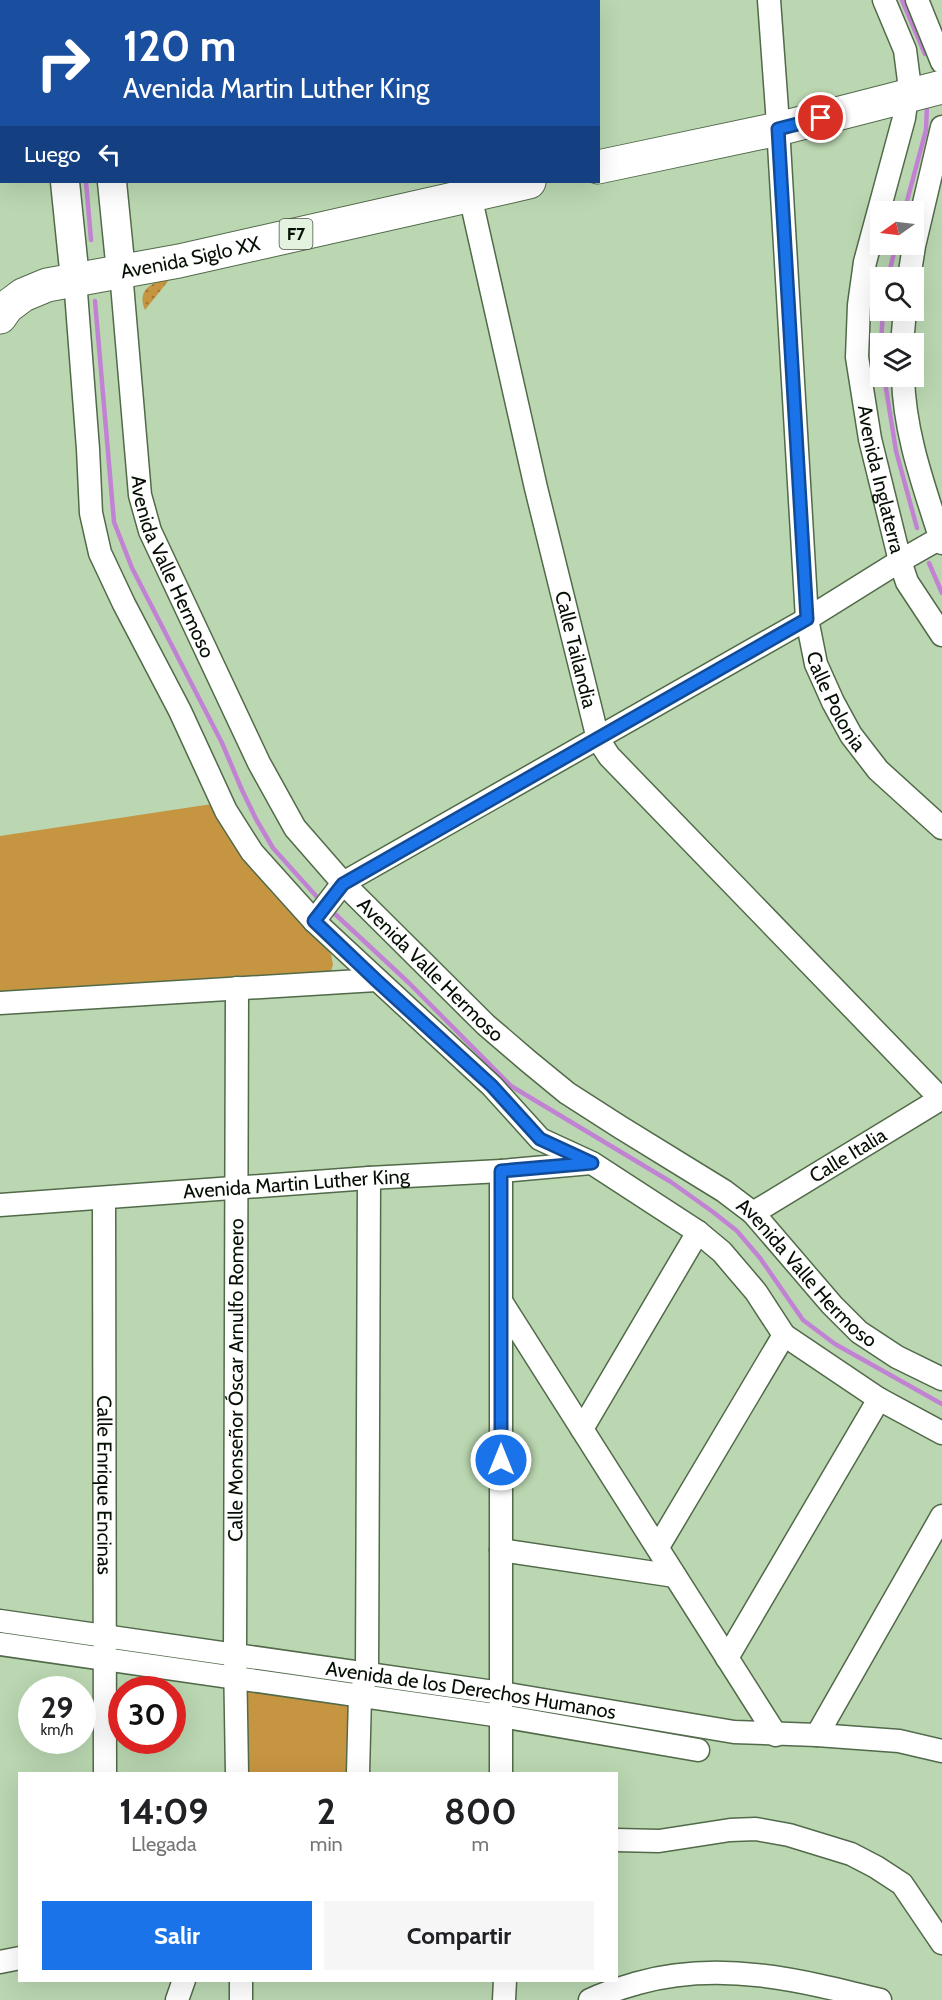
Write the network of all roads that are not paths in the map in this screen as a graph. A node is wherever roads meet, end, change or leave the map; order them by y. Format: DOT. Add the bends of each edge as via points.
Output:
graph roads {
  1 [pos="769,0"];
  2 [pos="884,0"];
  3 [pos="917,0"];
  4 [pos="942,62"];
  5 [pos="942,73"];
  6 [pos="942,87"];
  7 [pos="908,88"];
  8 [pos="778,119"];
  9 [pos="942,127"];
  10 [pos="600,152"];
  11 [pos="600,166"];
  12 [pos="65,183"];
  13 [pos="112,183"];
  14 [pos="508,183"];
  15 [pos="468,185"];
  16 [pos="120,264"];
  17 [pos="911,267"];
  18 [pos="73,269"];
  19 [pos="0,284"];
  20 [pos="0,316"];
  21 [pos="903,387"];
  22 [pos="941,539"];
  23 [pos="900,561"];
  24 [pos="807,619"];
  25 [pos="942,635"];
  26 [pos="598,739"];
  27 [pos="942,827"];
  28 [pos="343,884"];
  29 [pos="314,921"];
  30 [pos="376,980"];
  31 [pos="237,988"];
  32 [pos="0,1004"];
  33 [pos="941,1099"];
  34 [pos="592,1163"];
  35 [pos="501,1171"];
  36 [pos="369,1178"];
  37 [pos="237,1187"];
  38 [pos="104,1199"];
  39 [pos="0,1206"];
  40 [pos="753,1213"];
  41 [pos="698,1232"];
  42 [pos="502,1303"];
  43 [pos="784,1335"];
  44 [pos="942,1379"];
  45 [pos="879,1399"];
  46 [pos="582,1429"];
  47 [pos="942,1433"];
  48 [pos="942,1516"];
  49 [pos="658,1547"];
  50 [pos="501,1550"];
  51 [pos="675,1576"];
  52 [pos="0,1621"];
  53 [pos="105,1635"];
  54 [pos="0,1644"];
  55 [pos="105,1658"];
  56 [pos="727,1658"];
  57 [pos="236,1667"];
  58 [pos="367,1674"];
  59 [pos="501,1693"];
  60 [pos="360,1696"];
  61 [pos="501,1716"];
  62 [pos="776,1735"];
  63 [pos="817,1735"];
  64 [pos="698,1750"];
  65 [pos="942,1750"];
  66 [pos="105,1772"];
  67 [pos="237,1772"];
  68 [pos="358,1772"];
  69 [pos="501,1772"];
  70 [pos="618,1840"];
  71 [pos="942,1943"];
  72 [pos="18,1958"];
  73 [pos="0,1962"];
  74 [pos="183,1982"];
  75 [pos="241,1982"];
  76 [pos="505,1982"];
  77 [pos="601,1998"];
  78 [pos="177,2000"];
  79 [pos="241,2000"];
  80 [pos="504,2000"];
  81 [pos="880,2000"];
  1 -- 8 [label="street, Calle Polonia"];
  2 -- 7 [label="street, Avenida Inglaterra" via="905,50"];
  3 -- 4 [label="street"];
  5 -- 7 [label="highway"];
  6 -- 7 [label="highway"];
  7 -- 8 [label="highway"];
  7 -- 23 [label="street, Avenida Inglaterra" via="906,109 865,262 857,357 870,439"];
  8 -- 10 [label="highway"];
  8 -- 11 [label="highway"];
  8 -- 24 [label="street, Calle Polonia"];
  9 -- 17 [label="street"];
  12 -- 18 [label="main road"];
  13 -- 16 [label="main road, Avenida Valle Hermoso"];
  14 -- 15 [label="highway, Avenida Siglo XX / F7"];
  15 -- 16 [label="highway, Avenida Siglo XX / F7"];
  15 -- 26 [label="street, Calle Tailandia" via="536,488"];
  16 -- 18 [label="highway, Avenida Siglo XX / F7"];
  16 -- 28 [label="street, Avenida Valle Hermoso" via="140,495 150,531 259,764 295,828"];
  18 -- 19 [label="highway, Avenida Siglo XX / F7" via="15,273"];
  18 -- 20 [label="highway, Avenida Siglo XX / F7" via="23,295"];
  18 -- 29 [label="street" via="91,513 100,553 226,811 252,852"];
  21 -- 22 [label="street, Avenida Inglaterra" via="916,462"];
  22 -- 23 [label="street"];
  23 -- 24 [label="street"];
  23 -- 25 [label="street, Avenida Inglaterra" via="907,582"];
  24 -- 26 [label="street"];
  24 -- 27 [label="street, Calle Polonia" via="816,664 851,735 878,770"];
  26 -- 28 [label="street"];
  26 -- 33 [label="street, Calle Tailandia" via="617,765"];
  28 -- 29 [label="street"];
  28 -- 40 [label="street, Avenida Valle Hermoso" via="535,1068 567,1093"];
  29 -- 30 [label="street"];
  30 -- 31 [label="street"];
  30 -- 34 [label="street" via="492,1086 540,1139"];
  31 -- 32 [label="street"];
  31 -- 37 [label="street, Calle Monseñor Óscar Arnulfo Romero"];
  33 -- 40 [label="street, Calle Italia"];
  34 -- 35 [label="street, Avenida Martin Luther King"];
  34 -- 41 [label="street"];
  35 -- 36 [label="street, Avenida Martin Luther King"];
  35 -- 42 [label="street"];
  36 -- 37 [label="street, Avenida Martin Luther King"];
  36 -- 58 [label="street"];
  37 -- 38 [label="street, Avenida Martin Luther King"];
  37 -- 57 [label="street, Calle Monseñor Óscar Arnulfo Romero"];
  38 -- 39 [label="street, Avenida Martin Luther King"];
  38 -- 53 [label="street, Calle Enrique Encinas"];
  40 -- 44 [label="street, Avenida Valle Hermoso" via="859,1332 897,1357"];
  41 -- 43 [label="street" via="722,1252 756,1292"];
  41 -- 46 [label="street"];
  42 -- 46 [label="street"];
  42 -- 50 [label="street"];
  43 -- 45 [label="street"];
  43 -- 49 [label="street"];
  45 -- 47 [label="street"];
  45 -- 56 [label="street"];
  46 -- 49 [label="street"];
  48 -- 63 [label="street"];
  49 -- 51 [label="street"];
  50 -- 51 [label="street"];
  50 -- 59 [label="street"];
  51 -- 56 [label="street"];
  52 -- 53 [label="street, Avenida de los Derechos Humanos"];
  53 -- 55 [label="street, Calle Enrique Encinas"];
  53 -- 57 [label="street, Avenida de los Derechos Humanos"];
  54 -- 55 [label="street, Avenida de los Derechos Humanos"];
  55 -- 57 [label="street, Avenida de los Derechos Humanos"];
  55 -- 66 [label="street, Calle Enrique Encinas"];
  56 -- 62 [label="street"];
  57 -- 58 [label="street, Avenida de los Derechos Humanos"];
  57 -- 60 [label="street, Avenida de los Derechos Humanos"];
  57 -- 67 [label="street, Calle Monseñor Óscar Arnulfo Romero"];
  58 -- 59 [label="street, Avenida de los Derechos Humanos"];
  58 -- 60 [label="street"];
  59 -- 61 [label="street"];
  59 -- 62 [label="street, Avenida de los Derechos Humanos" via="734,1732"];
  60 -- 61 [label="street, Avenida de los Derechos Humanos"];
  60 -- 68 [label="street"];
  61 -- 64 [label="street, Avenida de los Derechos Humanos"];
  61 -- 69 [label="street"];
  62 -- 63 [label="street, Avenida de los Derechos Humanos"];
  63 -- 65 [label="street, Avenida de los Derechos Humanos" via="899,1741"];
  70 -- 71 [label="street" via="659,1842 756,1829 851,1854 902,1884"];
  72 -- 73 [label="street"];
  74 -- 78 [label="street"];
  75 -- 79 [label="street"];
  76 -- 80 [label="street"];
  77 -- 81 [label="street" via="663,1976 735,1972 807,1982"];
}
